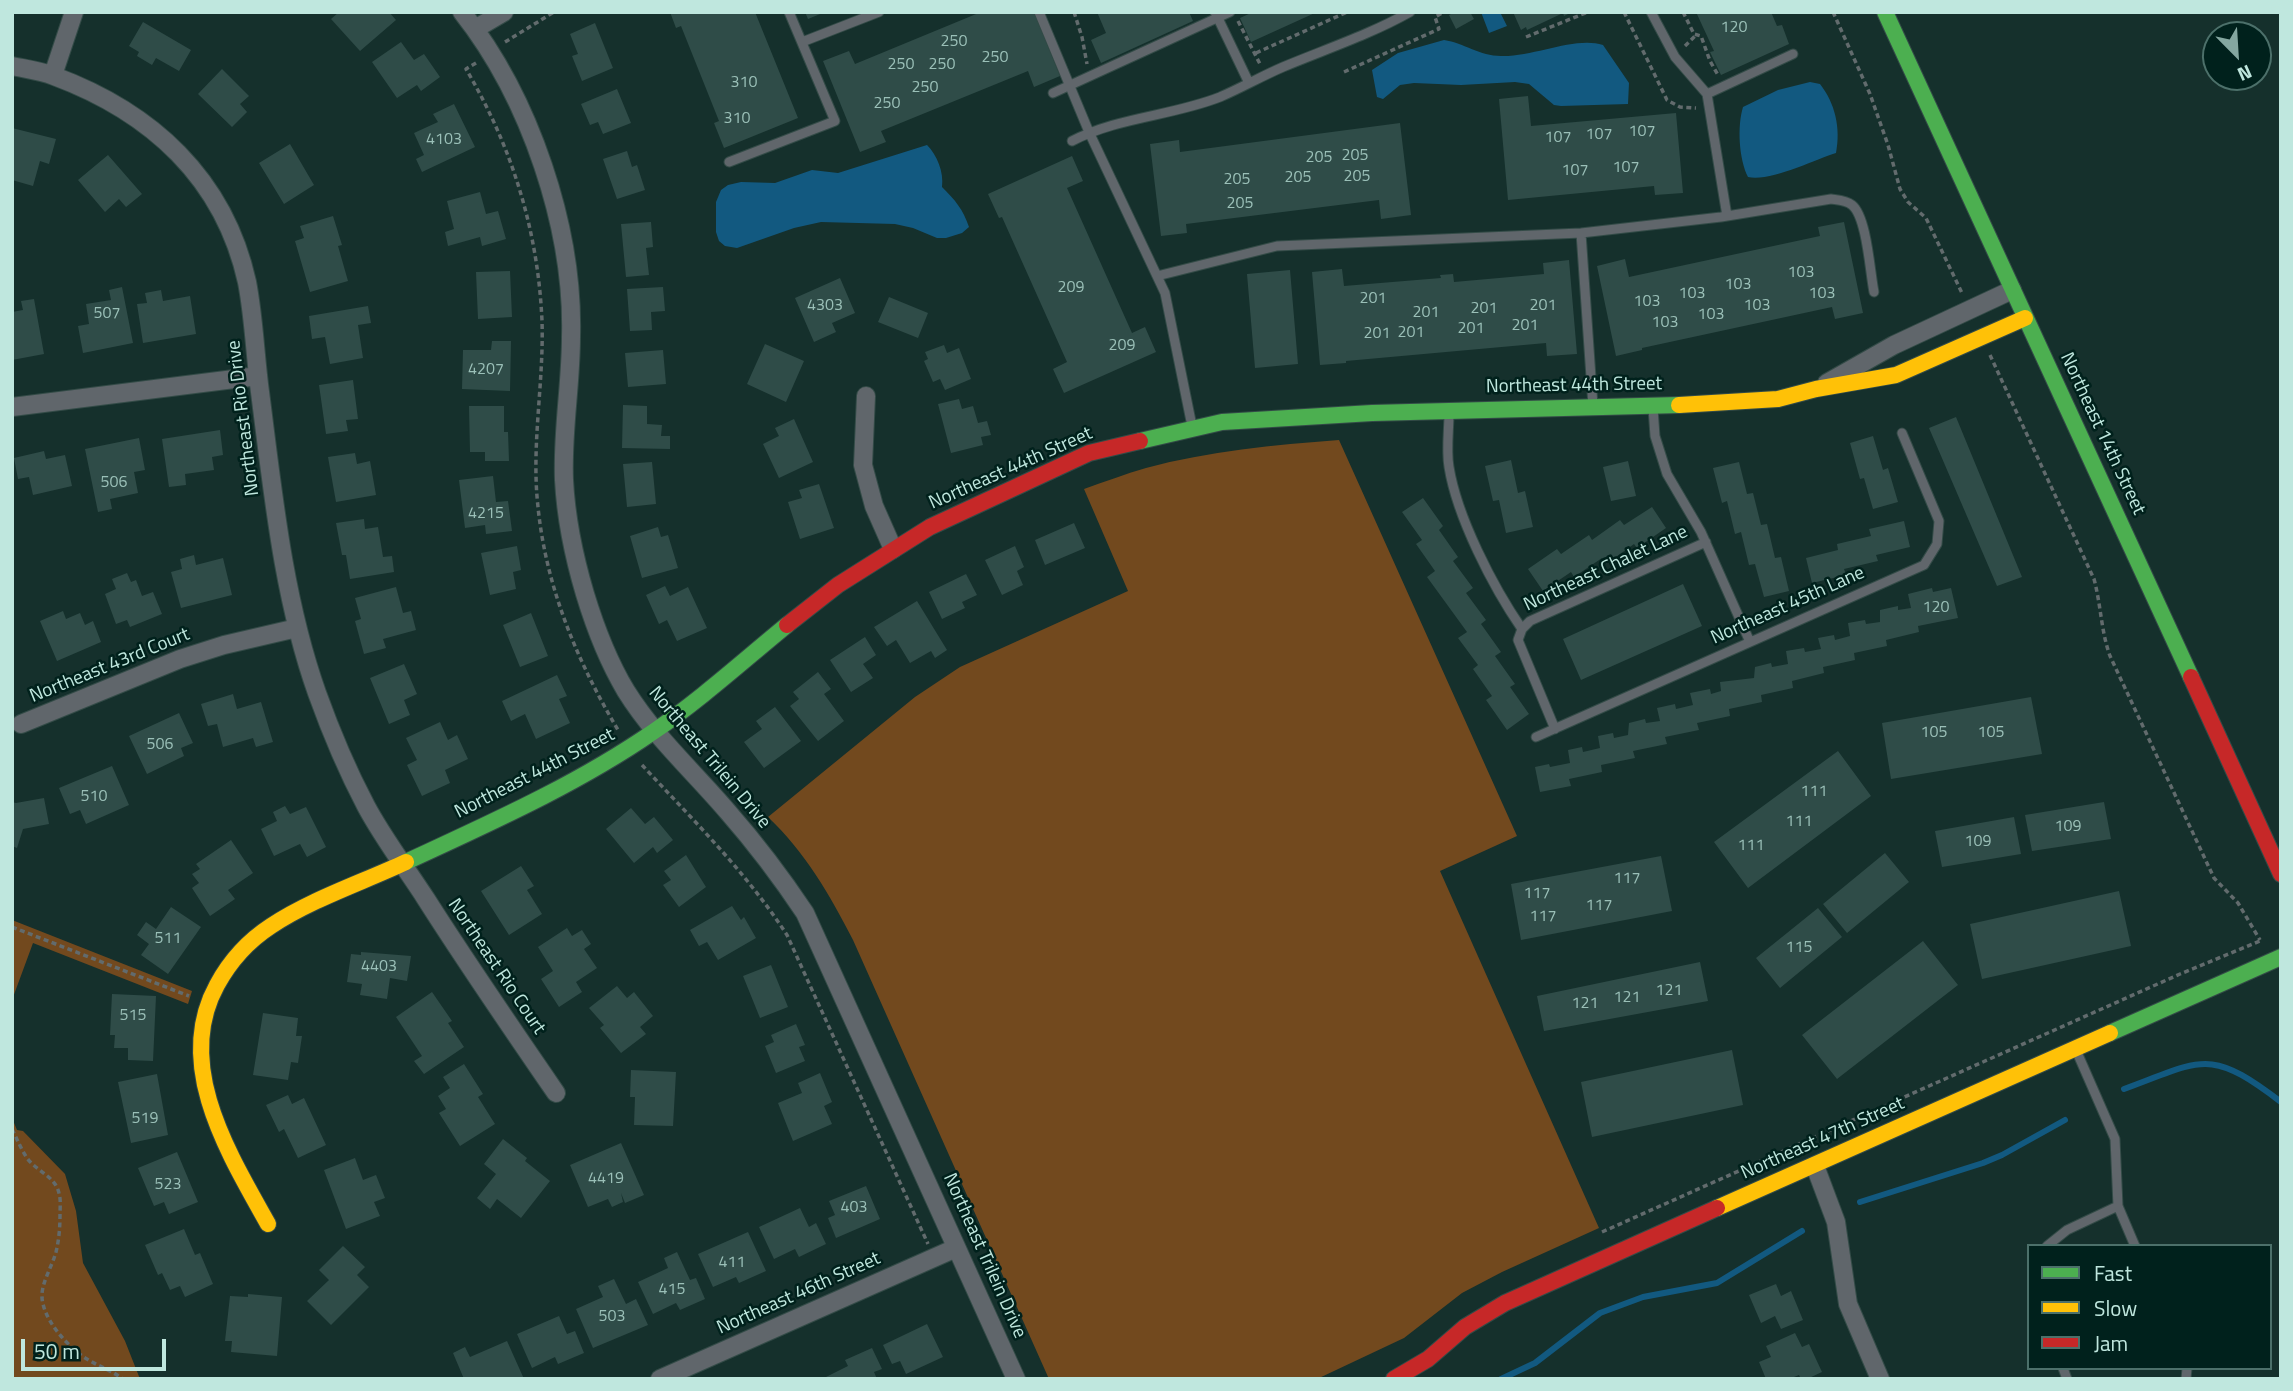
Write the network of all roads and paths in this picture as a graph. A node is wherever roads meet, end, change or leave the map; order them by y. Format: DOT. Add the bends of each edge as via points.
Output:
graph roads {
  1 [pos="74,12"];
  2 [pos="462,12"];
  3 [pos="504,12"];
  4 [pos="554,12"];
  5 [pos="789,12"];
  6 [pos="879,12"];
  7 [pos="1040,12"];
  8 [pos="1074,12"];
  9 [pos="1233,12"];
  10 [pos="1347,12"];
  11 [pos="1410,12"];
  12 [pos="1444,12"];
  13 [pos="1588,12"];
  14 [pos="1624,12"];
  15 [pos="1651,12"];
  16 [pos="1683,12"];
  17 [pos="1833,12"];
  18 [pos="1885,12"];
  19 [pos="1216,15"];
  20 [pos="475,29"];
  21 [pos="1526,37"];
  22 [pos="802,43"];
  23 [pos="490,53"];
  24 [pos="1256,53"];
  25 [pos="1793,54"];
  26 [pos="12,66"];
  27 [pos="1345,72"];
  28 [pos="53,75"];
  29 [pos="1265,75"];
  30 [pos="1089,78"];
  31 [pos="1249,83"];
  32 [pos="1723,86"];
  33 [pos="1070,87"];
  34 [pos="1053,93"];
  35 [pos="1707,94"];
  36 [pos="1712,109"];
  37 [pos="1089,132"];
  38 [pos="1072,141"];
  39 [pos="729,162"];
  40 [pos="1727,216"];
  41 [pos="1581,233"];
  42 [pos="1157,276"];
  43 [pos="2012,290"];
  44 [pos="1874,292"];
  45 [pos="1970,310"];
  46 [pos="2025,318"];
  47 [pos="1983,337"];
  48 [pos="258,376"];
  49 [pos="1816,389"];
  50 [pos="866,396"];
  51 [pos="1653,406"];
  52 [pos="12,407"];
  53 [pos="1593,408"];
  54 [pos="1449,410"];
  55 [pos="1192,429"];
  56 [pos="1902,433"];
  57 [pos="1706,542"];
  58 [pos="893,549"];
  59 [pos="297,628"];
  60 [pos="1522,629"];
  61 [pos="1750,642"];
  62 [pos="21,724"];
  63 [pos="1555,729"];
  64 [pos="655,731"];
  65 [pos="1536,737"];
  66 [pos="629,749"];
  67 [pos="402,863"];
  68 [pos="2281,874"];
  69 [pos="12,927"];
  70 [pos="2260,940"];
  71 [pos="2276,959"];
  72 [pos="208,1004"];
  73 [pos="2076,1049"];
  74 [pos="556,1093"];
  75 [pos="12,1129"];
  76 [pos="1815,1166"];
  77 [pos="2118,1206"];
  78 [pos="268,1224"];
  79 [pos="1602,1232"];
  80 [pos="2050,1244"];
  81 [pos="2134,1244"];
  82 [pos="956,1248"];
  83 [pos="934,1257"];
  84 [pos="1399,1378"];
  85 [pos="123,1379"];
  86 [pos="660,1379"];
  87 [pos="1016,1379"];
  88 [pos="1880,1379"];
  1 -- 28 [label="street"];
  2 -- 20 [label="street, Northeast Trilein Drive"];
  3 -- 20 [label="street"];
  4 -- 23 [label="path"];
  5 -- 22 [label="lane"];
  6 -- 22 [label="lane"];
  7 -- 33 [label="lane"];
  8 -- 30 [label="path"];
  9 -- 19 [label="lane"];
  9 -- 24 [label="path"];
  10 -- 24 [label="path"];
  11 -- 29 [label="lane"];
  12 -- 27 [label="path" via="1435,17 1439,29"];
  13 -- 21 [label="path"];
  14 -- 36 [label="path" via="1667,100 1680,107"];
  15 -- 35 [label="lane" via="1675,57"];
  16 -- 32 [label="path" via="1694,34 1702,36"];
  17 -- 45 [label="path" via="1870,94 1900,189 1926,218"];
  18 -- 43 [label="street, Northeast 14th Street"];
  19 -- 30 [label="lane"];
  19 -- 31 [label="lane"];
  20 -- 23 [label="street, Northeast Trilein Drive"];
  22 -- 39 [label="lane" via="835,121"];
  23 -- 64 [label="street, Northeast Trilein Drive" via="537,150 563,243 572,336 564,480 573,546 604,648 626,691"];
  23 -- 66 [label="path" via="466,69 506,147 533,237 542,321 535,450 543,540 568,629 592,685"];
  24 -- 29 [label="path"];
  25 -- 32 [label="lane"];
  26 -- 28 [label="street, Northeast Rio Drive"];
  28 -- 48 [label="street, Northeast Rio Drive" via="131,116 178,151 209,190 230,228 246,279"];
  29 -- 31 [label="lane"];
  30 -- 33 [label="lane"];
  31 -- 37 [label="lane" via="1220,97"];
  32 -- 35 [label="lane"];
  33 -- 34 [label="lane"];
  33 -- 37 [label="lane"];
  35 -- 36 [label="lane"];
  36 -- 40 [label="lane"];
  37 -- 38 [label="lane"];
  37 -- 42 [label="lane"];
  40 -- 41 [label="lane"];
  40 -- 44 [label="lane" via="1831,199 1854,206 1861,220"];
  41 -- 42 [label="lane" via="1277,246"];
  41 -- 53 [label="lane"];
  42 -- 55 [label="lane" via="1165,293"];
  43 -- 45 [label="street, Northeast 44th Street"];
  43 -- 46 [label="street, Northeast 14th Street"];
  45 -- 49 [label="street, Northeast 44th Street" via="1894,345"];
  46 -- 47 [label="street, Northeast 44th Street"];
  46 -- 68 [label="street, Northeast 14th Street"];
  47 -- 49 [label="street, Northeast 44th Street" via="1896,375"];
  47 -- 70 [label="path" via="2094,579 2110,656 2214,878 2238,902"];
  48 -- 52 [label="street"];
  48 -- 59 [label="street, Northeast Rio Drive"];
  49 -- 51 [label="street, Northeast 44th Street" via="1743,403"];
  50 -- 58 [label="street" via="863,465"];
  51 -- 53 [label="street, Northeast 44th Street"];
  51 -- 57 [label="lane" via="1663,465"];
  53 -- 54 [label="street, Northeast 44th Street"];
  54 -- 55 [label="street, Northeast 44th Street" via="1222,422"];
  54 -- 60 [label="lane" via="1448,465 1458,507"];
  55 -- 58 [label="street, Northeast 44th Street" via="1089,453"];
  56 -- 61 [label="lane, Northeast 45th Lane" via="1939,521 1937,544 1924,565"];
  57 -- 60 [label="lane, Northeast Chalet Lane" via="1530,621"];
  57 -- 61 [label="lane"];
  58 -- 64 [label="street, Northeast 44th Street" via="838,585"];
  59 -- 62 [label="street, Northeast 43rd Court" via="180,659"];
  59 -- 67 [label="street, Northeast Rio Drive" via="341,755"];
  60 -- 63 [label="lane" via="1518,640"];
  61 -- 63 [label="lane, Northeast 45th Lane"];
  63 -- 65 [label="lane, Northeast 45th Lane"];
  64 -- 66 [label="street, Northeast 44th Street"];
  64 -- 82 [label="street, Northeast Trilein Drive" via="774,867 805,913"];
  66 -- 67 [label="street, Northeast 44th Street" via="586,775"];
  66 -- 83 [label="path" via="746,877 787,934"];
  67 -- 72 [label="street, Northeast 44th Street" via="261,933 233,962"];
  67 -- 74 [label="street, Northeast Rio Court"];
  69 -- 72 [label="path"];
  70 -- 71 [label="path"];
  70 -- 79 [label="path"];
  71 -- 73 [label="street, Northeast 47th Street"];
  72 -- 78 [label="street, Northeast 44th Street" via="201,1044 205,1088 215,1119"];
  73 -- 76 [label="street, Northeast 47th Street"];
  73 -- 77 [label="lane" via="2115,1139"];
  75 -- 85 [label="path" via="28,1160 60,1196 56,1250 43,1286 46,1312 58,1333 78,1352"];
  76 -- 84 [label="street, Northeast 47th Street" via="1486,1313"];
  76 -- 88 [label="street" via="1836,1222 1848,1304"];
  77 -- 80 [label="lane" via="2067,1230"];
  77 -- 81 [label="lane"];
  82 -- 83 [label="street, Northeast 46th Street"];
  82 -- 87 [label="street, Northeast Trilein Drive"];
  83 -- 86 [label="street, Northeast 46th Street"];
}
